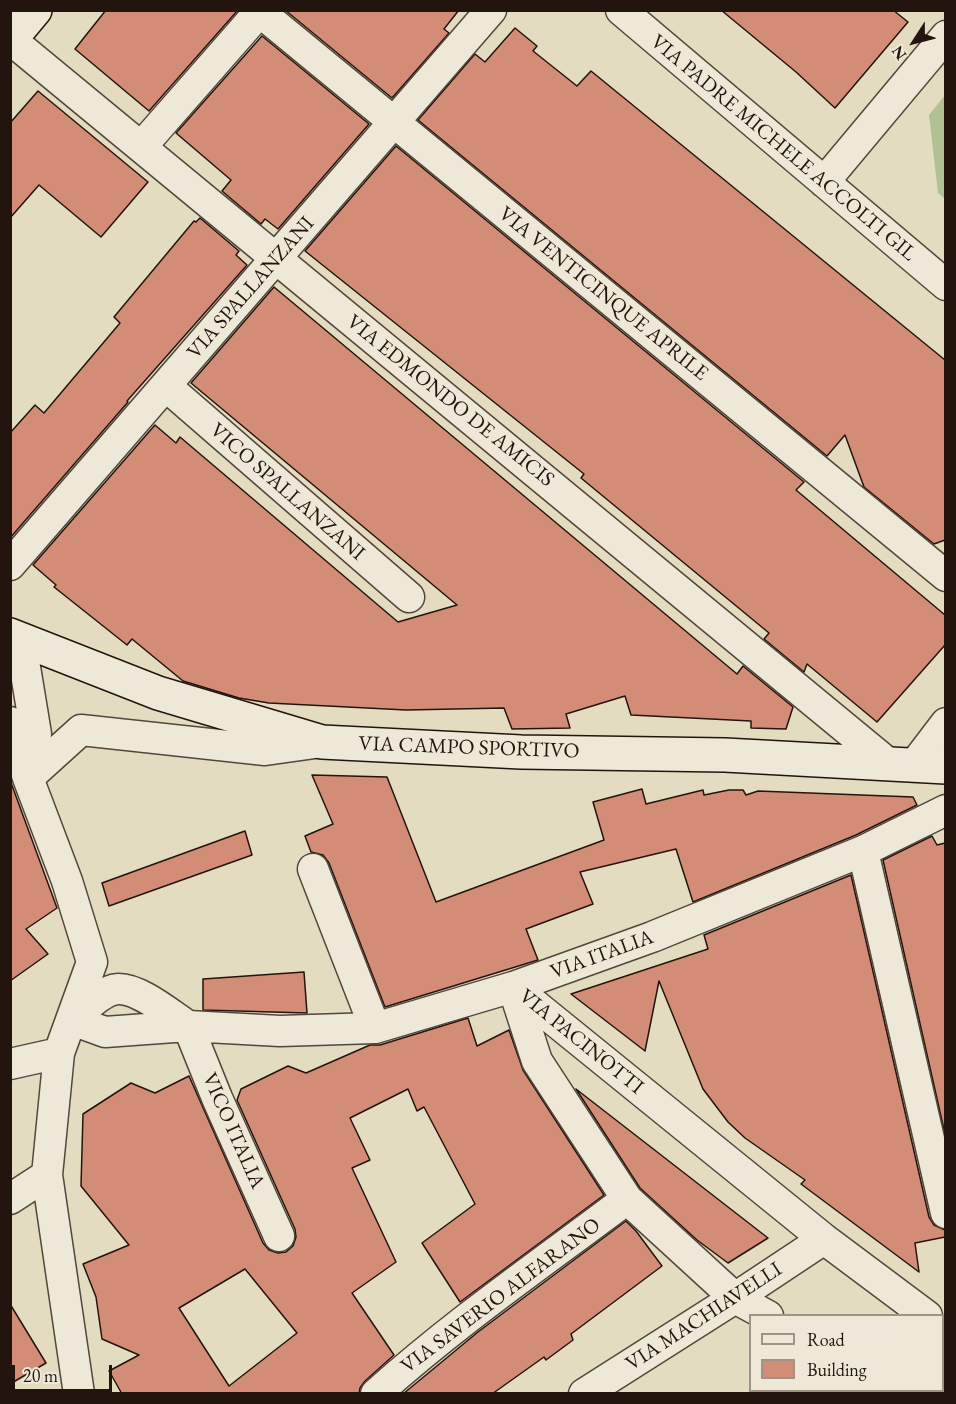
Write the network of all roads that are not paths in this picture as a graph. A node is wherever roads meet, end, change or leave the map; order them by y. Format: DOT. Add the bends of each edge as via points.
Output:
graph roads {
  1 [pos="35,10"];
  2 [pos="491,10"];
  3 [pos="621,10"];
  4 [pos="260,11"];
  5 [pos="945,36"];
  6 [pos="11,40"];
  7 [pos="394,122"];
  8 [pos="141,147"];
  9 [pos="824,182"];
  10 [pos="277,258"];
  11 [pos="945,285"];
  12 [pos="165,386"];
  13 [pos="10,565"];
  14 [pos="945,576"];
  15 [pos="410,597"];
  16 [pos="10,635"];
  17 [pos="10,646"];
  18 [pos="10,722"];
  19 [pos="945,723"];
  20 [pos="322,742"];
  21 [pos="916,765"];
  22 [pos="28,778"];
  23 [pos="945,810"];
  24 [pos="863,851"];
  25 [pos="313,869"];
  26 [pos="513,987"];
  27 [pos="72,1020"];
  28 [pos="188,1026"];
  29 [pos="375,1028"];
  30 [pos="59,1053"];
  31 [pos="10,1064"];
  32 [pos="47,1175"];
  33 [pos="10,1199"];
  34 [pos="627,1199"];
  35 [pos="945,1214"];
  36 [pos="279,1236"];
  37 [pos="824,1239"];
  38 [pos="735,1298"];
  39 [pos="764,1314"];
  40 [pos="924,1314"];
  41 [pos="79,1394"];
  42 [pos="376,1394"];
  43 [pos="584,1394"];
  1 -- 6 [label="street"];
  2 -- 7 [label="street, VIA SPALLANZANI"];
  3 -- 9 [label="street, VIA PADRE MICHELE ACCOLTI GIL"];
  4 -- 7 [label="street, VIA VENTICINQUE APRILE"];
  4 -- 8 [label="street"];
  5 -- 9 [label="street"];
  6 -- 8 [label="street, VIA EDMONDO DE AMICIS"];
  7 -- 10 [label="street, VIA SPALLANZANI"];
  7 -- 14 [label="street, VIA VENTICINQUE APRILE"];
  8 -- 10 [label="street, VIA EDMONDO DE AMICIS"];
  9 -- 11 [label="street, VIA PADRE MICHELE ACCOLTI GIL"];
  10 -- 12 [label="street, VIA SPALLANZANI"];
  10 -- 21 [label="street, VIA EDMONDO DE AMICIS"];
  12 -- 13 [label="street, VIA SPALLANZANI"];
  12 -- 15 [label="street, VICO SPALLANZANI"];
  16 -- 20 [label="street, VIA CAMPO SPORTIVO" via="158,693"];
  17 -- 22 [label="street" via="23,655 36,734"];
  18 -- 22 [label="street"];
  19 -- 21 [label="street"];
  20 -- 21 [label="street, VIA CAMPO SPORTIVO"];
  20 -- 22 [label="street" via="265,750 81,730"];
  22 -- 27 [label="street" via="92,962"];
  23 -- 24 [label="street, VIA ITALIA"];
  24 -- 26 [label="street, VIA ITALIA" via="652,937"];
  24 -- 35 [label="street"];
  25 -- 29 [label="street"];
  26 -- 29 [label="street, VIA ITALIA"];
  26 -- 34 [label="street, VIA PACINOTTI" via="537,1061"];
  26 -- 37 [label="street, VIA PACINOTTI"];
  27 -- 28 [label="street, VIA ITALIA" via="105,1032"];
  27 -- 28 [label="street" via="96,998 118,989 138,994"];
  27 -- 30 [label="street"];
  28 -- 29 [label="street, VIA ITALIA" via="280,1030"];
  28 -- 36 [label="street, VICO ITALIA"];
  30 -- 31 [label="street"];
  30 -- 32 [label="street"];
  32 -- 33 [label="street"];
  32 -- 41 [label="street"];
  34 -- 38 [label="street, VIA PACINOTTI"];
  34 -- 42 [label="street, VIA SAVERIO ALFARANO" via="411,1362"];
  37 -- 38 [label="street, VIA MACHIAVELLI"];
  37 -- 40 [label="street, VIA PACINOTTI"];
  38 -- 39 [label="street, VIA PACINOTTI"];
  38 -- 43 [label="street, VIA MACHIAVELLI"];
}
